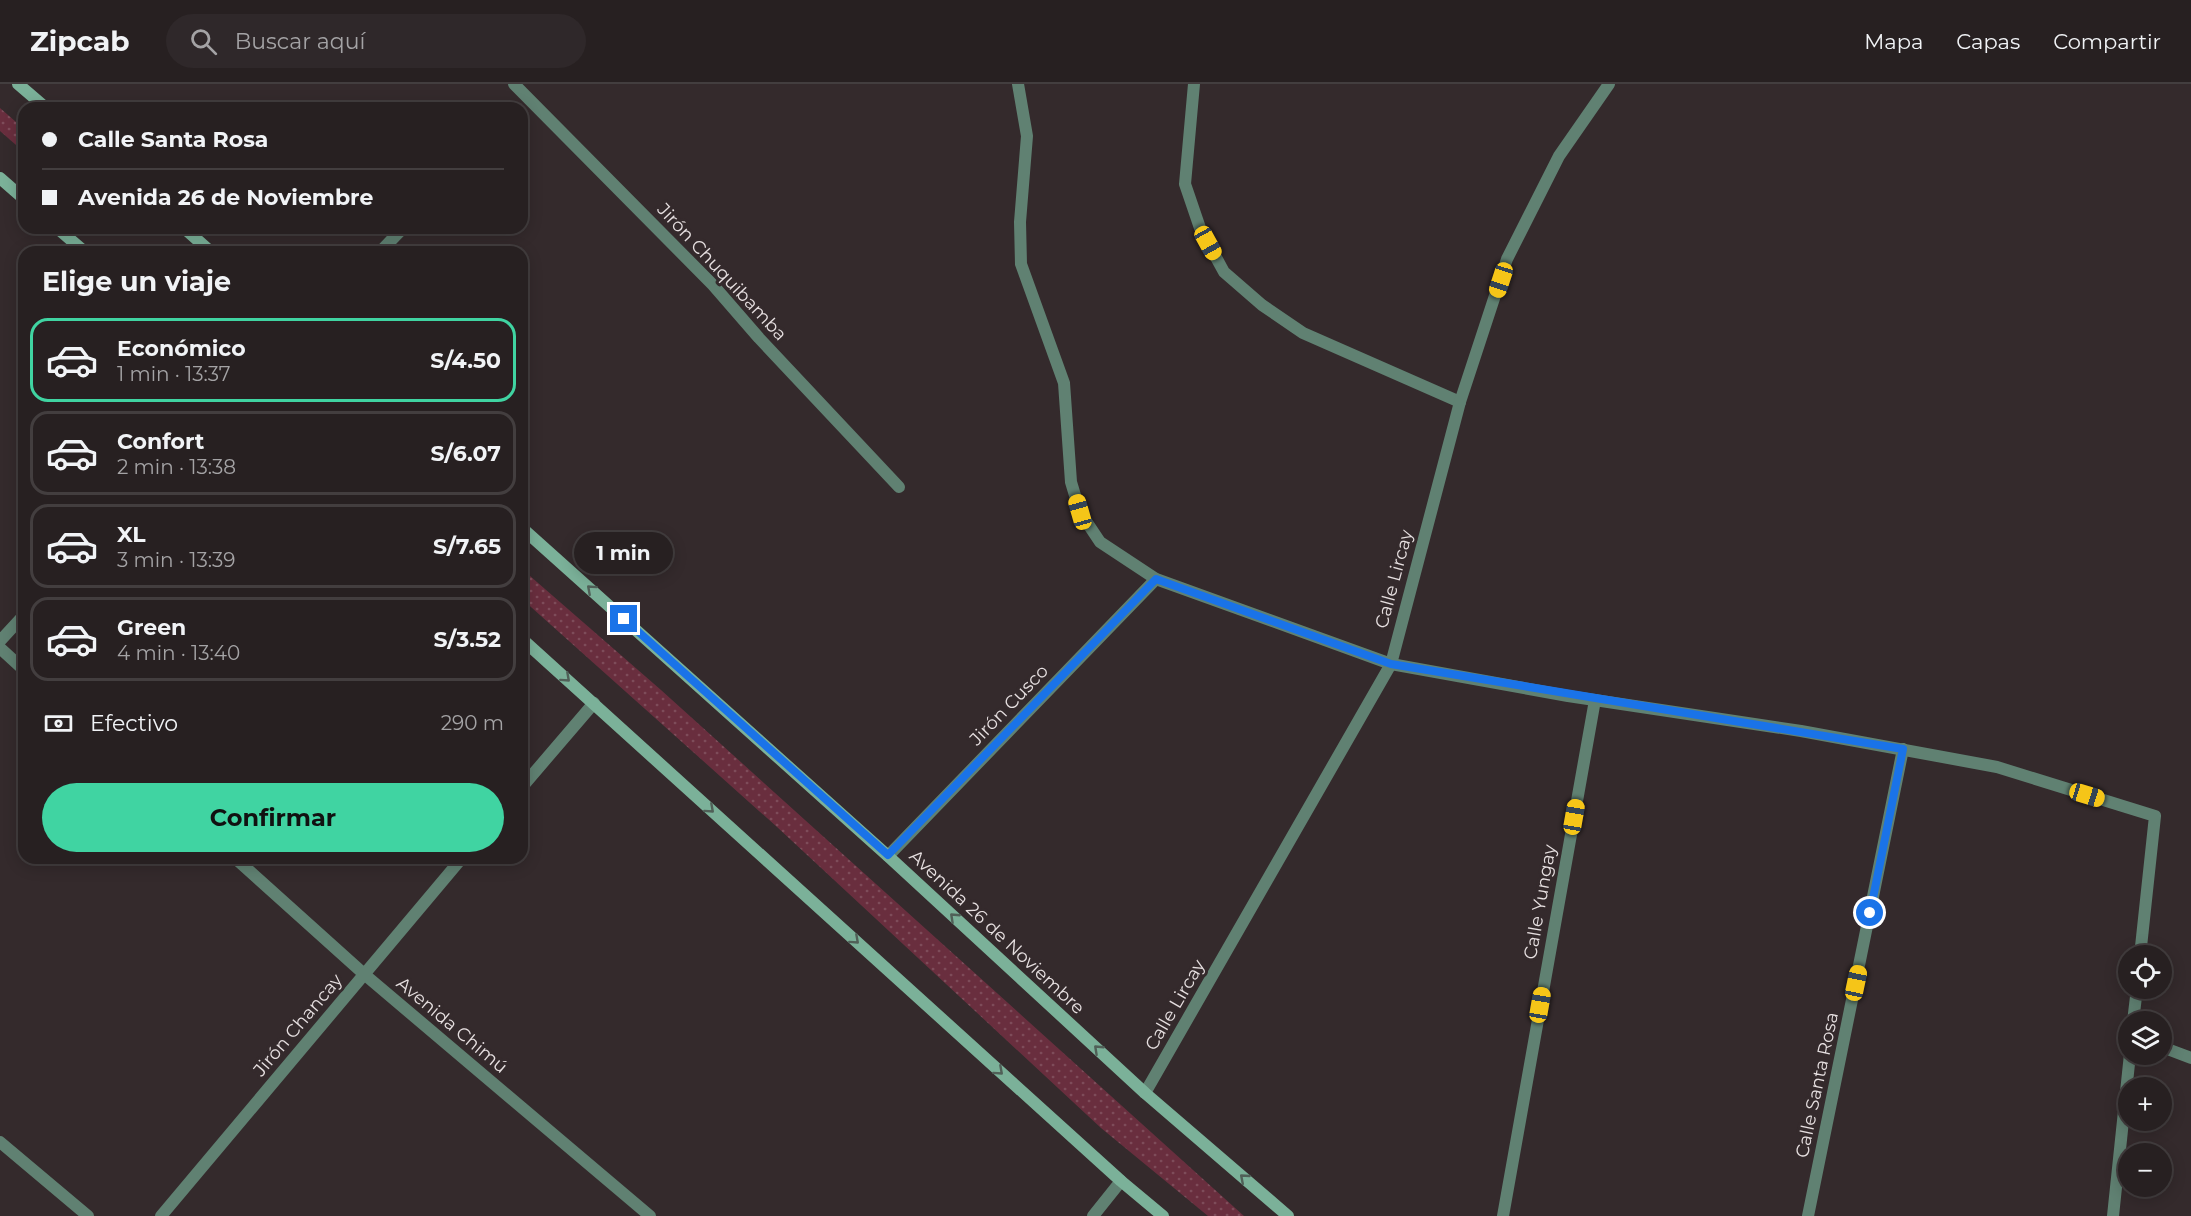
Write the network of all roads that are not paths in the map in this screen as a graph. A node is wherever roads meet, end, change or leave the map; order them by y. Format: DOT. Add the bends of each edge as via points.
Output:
graph roads {
  1 [pos="18,84"];
  2 [pos="514,84"];
  3 [pos="1018,84"];
  4 [pos="1194,84"];
  5 [pos="1609,84"];
  6 [pos="530,98"];
  7 [pos="39,102"];
  8 [pos="526,102"];
  9 [pos="0,178"];
  10 [pos="18,194"];
  11 [pos="64,234"];
  12 [pos="191,234"];
  13 [pos="397,234"];
  14 [pos="78,246"];
  15 [pos="204,246"];
  16 [pos="386,246"];
  17 [pos="1460,402"];
  18 [pos="899,487"];
  19 [pos="528,533"];
  20 [pos="1156,579"];
  21 [pos="18,622"];
  22 [pos="0,641"];
  23 [pos="528,644"];
  24 [pos="0,648"];
  25 [pos="18,664"];
  26 [pos="1391,664"];
  27 [pos="1594,700"];
  28 [pos="594,703"];
  29 [pos="1903,749"];
  30 [pos="528,780"];
  31 [pos="888,855"];
  32 [pos="242,864"];
  33 [pos="457,864"];
  34 [pos="2141,945"];
  35 [pos="364,974"];
  36 [pos="2172,1051"];
  37 [pos="2191,1058"];
  38 [pos="2129,1065"];
  39 [pos="1145,1093"];
  40 [pos="0,1142"];
  41 [pos="1121,1181"];
  42 [pos="88,1216"];
  43 [pos="161,1216"];
  44 [pos="650,1216"];
  45 [pos="1093,1216"];
  46 [pos="1163,1216"];
  47 [pos="1288,1216"];
  48 [pos="1503,1216"];
  49 [pos="1808,1216"];
  50 [pos="2113,1216"];
  1 -- 7 [label="main road"];
  2 -- 6 [label="street, Jirón Chuquibamba"];
  3 -- 20 [label="street" via="1027,136 1021,264 1064,383 1071,482 1080,512 1100,542"];
  4 -- 17 [label="street" via="1185,184 1200,228 1224,272 1303,333"];
  5 -- 17 [label="street, Calle Lircay" via="1559,156 1508,259"];
  6 -- 8 [label="street"];
  6 -- 18 [label="street, Jirón Chuquibamba" via="713,285"];
  9 -- 10 [label="main road"];
  11 -- 14 [label="main road"];
  12 -- 15 [label="main road"];
  13 -- 16 [label="street"];
  17 -- 26 [label="street, Calle Lircay"];
  31 -- 19 [label="main road, Avenida 26 de Noviembre, one-way"];
  20 -- 26 [label="street"];
  20 -- 31 [label="street, Jirón Cusco"];
  21 -- 22 [label="street"];
  23 -- 28 [label="main road, one-way"];
  24 -- 25 [label="street"];
  26 -- 27 [label="street"];
  26 -- 39 [label="street, Calle Lircay"];
  27 -- 29 [label="street"];
  27 -- 48 [label="street, Calle Yungay"];
  28 -- 30 [label="street"];
  28 -- 41 [label="main road, one-way"];
  29 -- 34 [label="street" via="1996,767 2155,816"];
  29 -- 49 [label="street, Calle Santa Rosa"];
  39 -- 31 [label="main road, Avenida 26 de Noviembre, one-way"];
  32 -- 35 [label="street, Avenida Chimú"];
  33 -- 35 [label="street, Jirón Chancay"];
  35 -- 43 [label="street, Jirón Chancay"];
  35 -- 44 [label="street, Avenida Chimú"];
  36 -- 37 [label="street"];
  38 -- 50 [label="street"];
  47 -- 39 [label="main road, Avenida 26 de Noviembre, one-way"];
  40 -- 42 [label="street"];
  41 -- 45 [label="street"];
  41 -- 46 [label="main road"];
}
